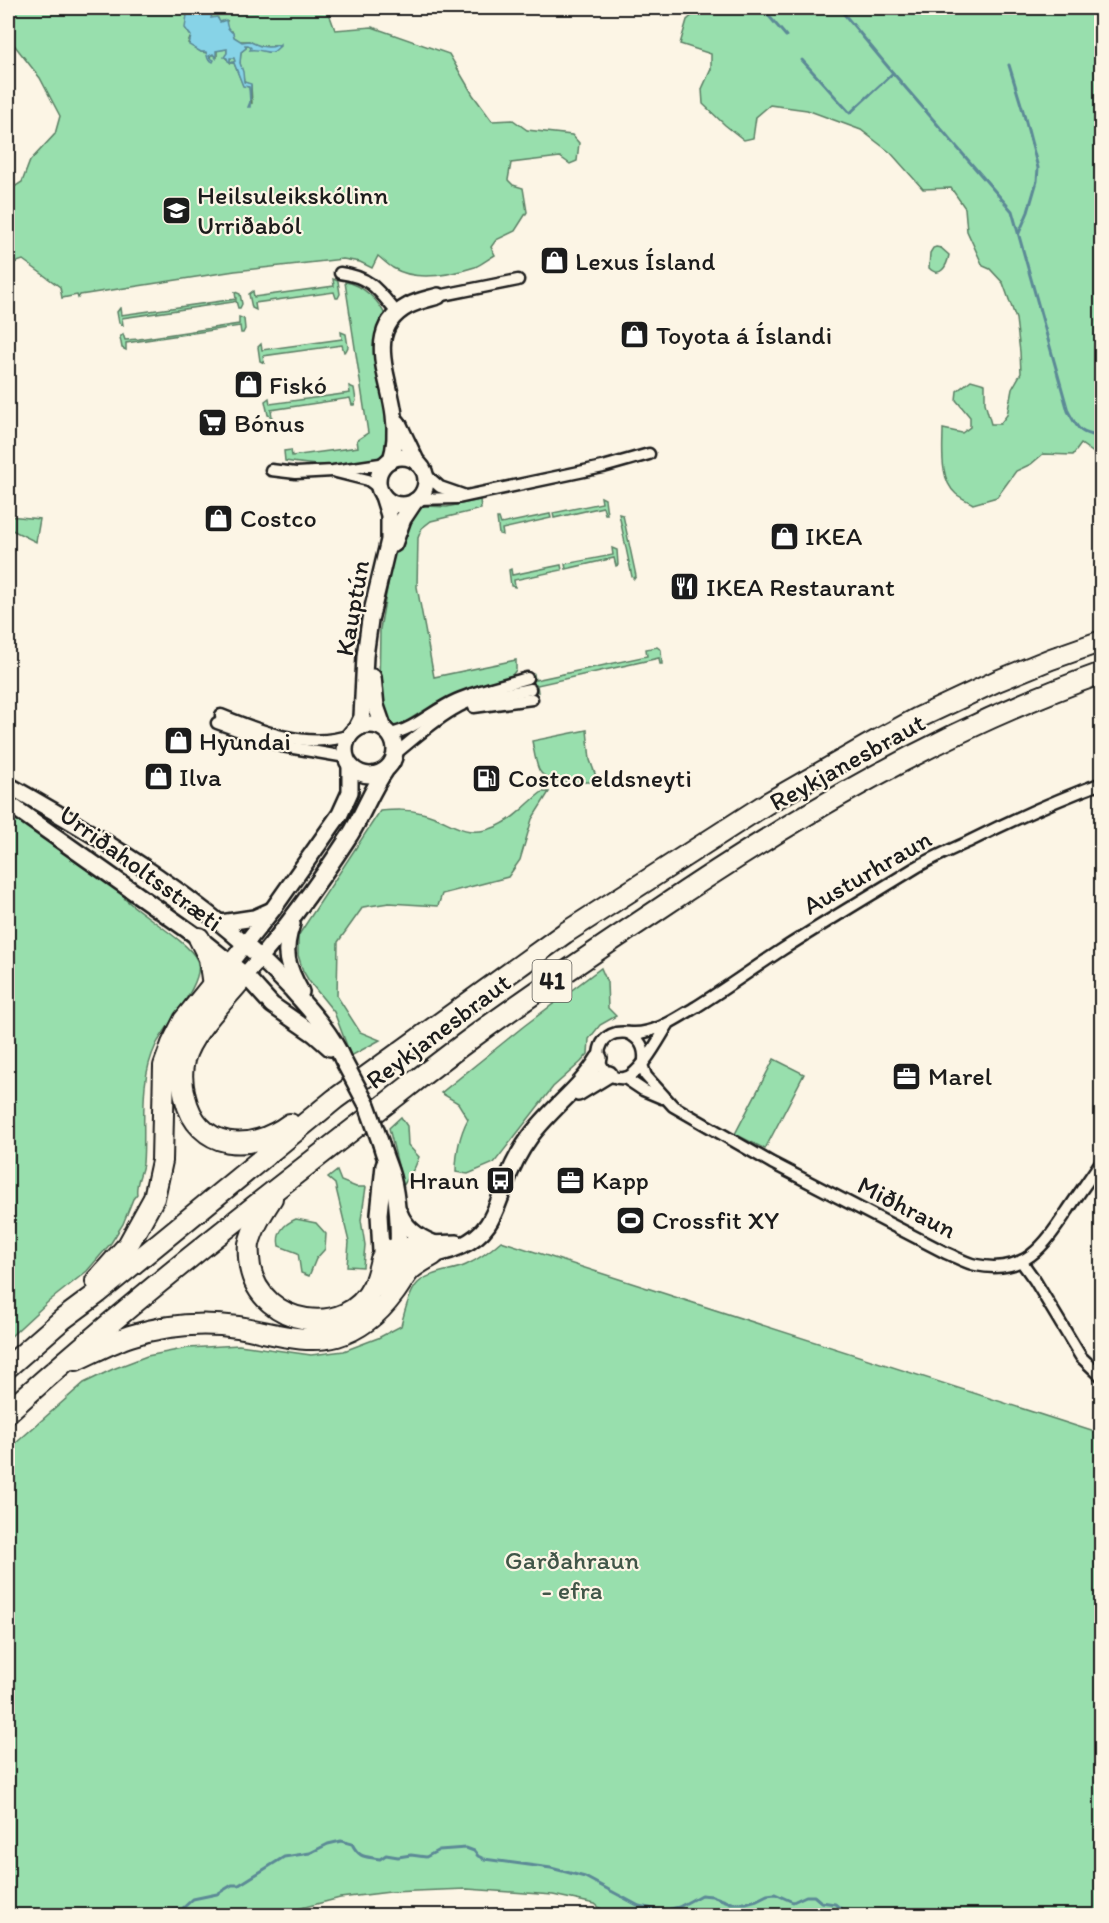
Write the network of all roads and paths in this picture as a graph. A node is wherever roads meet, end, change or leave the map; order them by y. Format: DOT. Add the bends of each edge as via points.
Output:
graph roads {
  1 [pos="340,273"];
  2 [pos="518,280"];
  3 [pos="438,296"];
  4 [pos="397,313"];
  5 [pos="394,413"];
  6 [pos="649,454"];
  7 [pos="389,461"];
  8 [pos="421,468"];
  9 [pos="272,470"];
  10 [pos="333,471"];
  11 [pos="381,492"];
  12 [pos="463,496"];
  13 [pos="416,500"];
  14 [pos="1101,641"];
  15 [pos="1101,673"];
  16 [pos="387,731"];
  17 [pos="353,732"];
  18 [pos="395,754"];
  19 [pos="348,762"];
  20 [pos="385,771"];
  21 [pos="1101,783"];
  22 [pos="8,785"];
  23 [pos="8,803"];
  24 [pos="273,909"];
  25 [pos="295,915"];
  26 [pos="221,923"];
  27 [pos="199,938"];
  28 [pos="246,945"];
  29 [pos="261,958"];
  30 [pos="238,969"];
  31 [pos="213,985"];
  32 [pos="313,1013"];
  33 [pos="669,1023"];
  34 [pos="628,1033"];
  35 [pos="419,1038"];
  36 [pos="599,1058"];
  37 [pos="343,1060"];
  38 [pos="643,1063"];
  39 [pos="609,1074"];
  40 [pos="625,1078"];
  41 [pos="665,1099"];
  42 [pos="565,1101"];
  43 [pos="382,1149"];
  44 [pos="1101,1160"];
  45 [pos="279,1188"];
  46 [pos="396,1203"];
  47 [pos="389,1250"];
  48 [pos="434,1250"];
  49 [pos="1021,1262"];
  50 [pos="384,1305"];
  51 [pos="63,1319"];
  52 [pos="8,1367"];
  53 [pos="54,1370"];
  54 [pos="1101,1377"];
  55 [pos="8,1412"];
  1 -- 4 [label="street" via="363,278 373,285"];
  2 -- 3 [label="street"];
  3 -- 4 [label="street"];
  4 -- 5 [label="street, Kauptún" via="382,341"];
  5 -- 7 [label="street, Kauptún" via="396,443"];
  5 -- 8 [label="street, Kauptún"];
  6 -- 12 [label="street, Kauptún"];
  7 -- 8 [label="street, Kauptún" via="409,459"];
  7 -- 10 [label="street, Kauptún"];
  7 -- 11 [label="street, Kauptún" via="379,474"];
  8 -- 12 [label="street, Kauptún" via="440,487"];
  8 -- 13 [label="street, Kauptún" via="425,484"];
  9 -- 10 [label="street, Kauptún"];
  10 -- 11 [label="street, Kauptún" via="368,480"];
  11 -- 13 [label="street, Kauptún" via="394,504"];
  11 -- 17 [label="street, Kauptún" via="389,515 389,540 370,620 362,717"];
  12 -- 13 [label="street, Kauptún"];
  13 -- 16 [label="street, Kauptún" via="395,541 378,621 373,688"];
  14 -- 35 [label="highway, Reykjanesbraut / 41" via="971,693 816,774 565,933"];
  15 -- 45 [label="highway, Reykjanesbraut / 41" via="985,719 930,746 858,784 706,876 458,1048"];
  16 -- 17 [label="street" via="370,725"];
  16 -- 18 [label="street, Kauptún"];
  16 -- 18 [label="street" via="405,730 457,699 530,689 458,706"];
  17 -- 19 [label="street, Kauptún" via="346,741"];
  17 -- 19 [label="street" via="328,740 297,739 219,719 282,746"];
  18 -- 20 [label="street"];
  19 -- 20 [label="street" via="356,771 371,776"];
  19 -- 24 [label="street, Kauptún" via="350,792 346,803"];
  20 -- 25 [label="street" via="351,834"];
  21 -- 33 [label="street, Austurhraun" via="1030,812 917,867"];
  22 -- 26 [label="street, Urriðaholtsstræti" via="123,853"];
  23 -- 27 [label="street, Urriðaholtsstræti"];
  24 -- 26 [label="street" via="254,918"];
  24 -- 28 [label="street, Kauptún"];
  25 -- 29 [label="street"];
  25 -- 32 [label="street" via="286,955 293,978"];
  26 -- 28 [label="street, Urriðaholtsstræti"];
  27 -- 30 [label="street, Urriðaholtsstræti"];
  27 -- 31 [label="highway" via="209,958"];
  28 -- 29 [label="street"];
  28 -- 30 [label="street, Kauptún"];
  29 -- 30 [label="street"];
  29 -- 32 [label="street"];
  30 -- 31 [label="highway"];
  30 -- 35 [label="highway" via="183,1063 182,1086 192,1117 219,1139 247,1144 272,1136 400,1045"];
  30 -- 37 [label="street" via="272,1005"];
  31 -- 51 [label="highway" via="184,1020 164,1066 162,1161 154,1198 128,1245"];
  32 -- 37 [label="street"];
  33 -- 34 [label="street, Austurhraun"];
  33 -- 38 [label="street, Austurhraun"];
  34 -- 36 [label="street, Austurhraun" via="615,1033 604,1040"];
  34 -- 38 [label="street" via="642,1045"];
  35 -- 51 [label="highway, Reykjanesbraut / 41" via="335,1099"];
  36 -- 39 [label="street"];
  36 -- 42 [label="street, Austurhraun"];
  37 -- 43 [label="street, bridge" via="367,1106"];
  38 -- 40 [label="street, Austurhraun" via="635,1074"];
  38 -- 41 [label="street, Miðhraun" via="646,1076"];
  39 -- 40 [label="street"];
  39 -- 42 [label="street, Austurhraun"];
  40 -- 41 [label="street, Miðhraun"];
  41 -- 49 [label="street, Miðhraun" via="772,1163 946,1253 985,1266"];
  42 -- 48 [label="street, Austurhraun" via="529,1138 510,1171 491,1221 480,1234 446,1253"];
  43 -- 46 [label="street"];
  43 -- 47 [label="street" via="380,1214"];
  44 -- 49 [label="street, Miðhraun" via="1047,1242"];
  45 -- 47 [label="highway" via="249,1243 256,1285 275,1308 306,1320 339,1315 367,1295"];
  45 -- 53 [label="highway, Reykjanesbraut / 41" via="185,1260"];
  46 -- 47 [label="street"];
  46 -- 48 [label="street" via="410,1230"];
  47 -- 48 [label="street, Austurhraun"];
  47 -- 50 [label="highway" via="390,1286"];
  48 -- 50 [label="highway" via="408,1273"];
  49 -- 54 [label="street" via="1077,1352"];
  50 -- 53 [label="highway" via="357,1328 325,1339 229,1326 167,1327 129,1336"];
  51 -- 52 [label="highway, Reykjanesbraut / 41"];
  53 -- 55 [label="highway, Reykjanesbraut / 41"];
}
